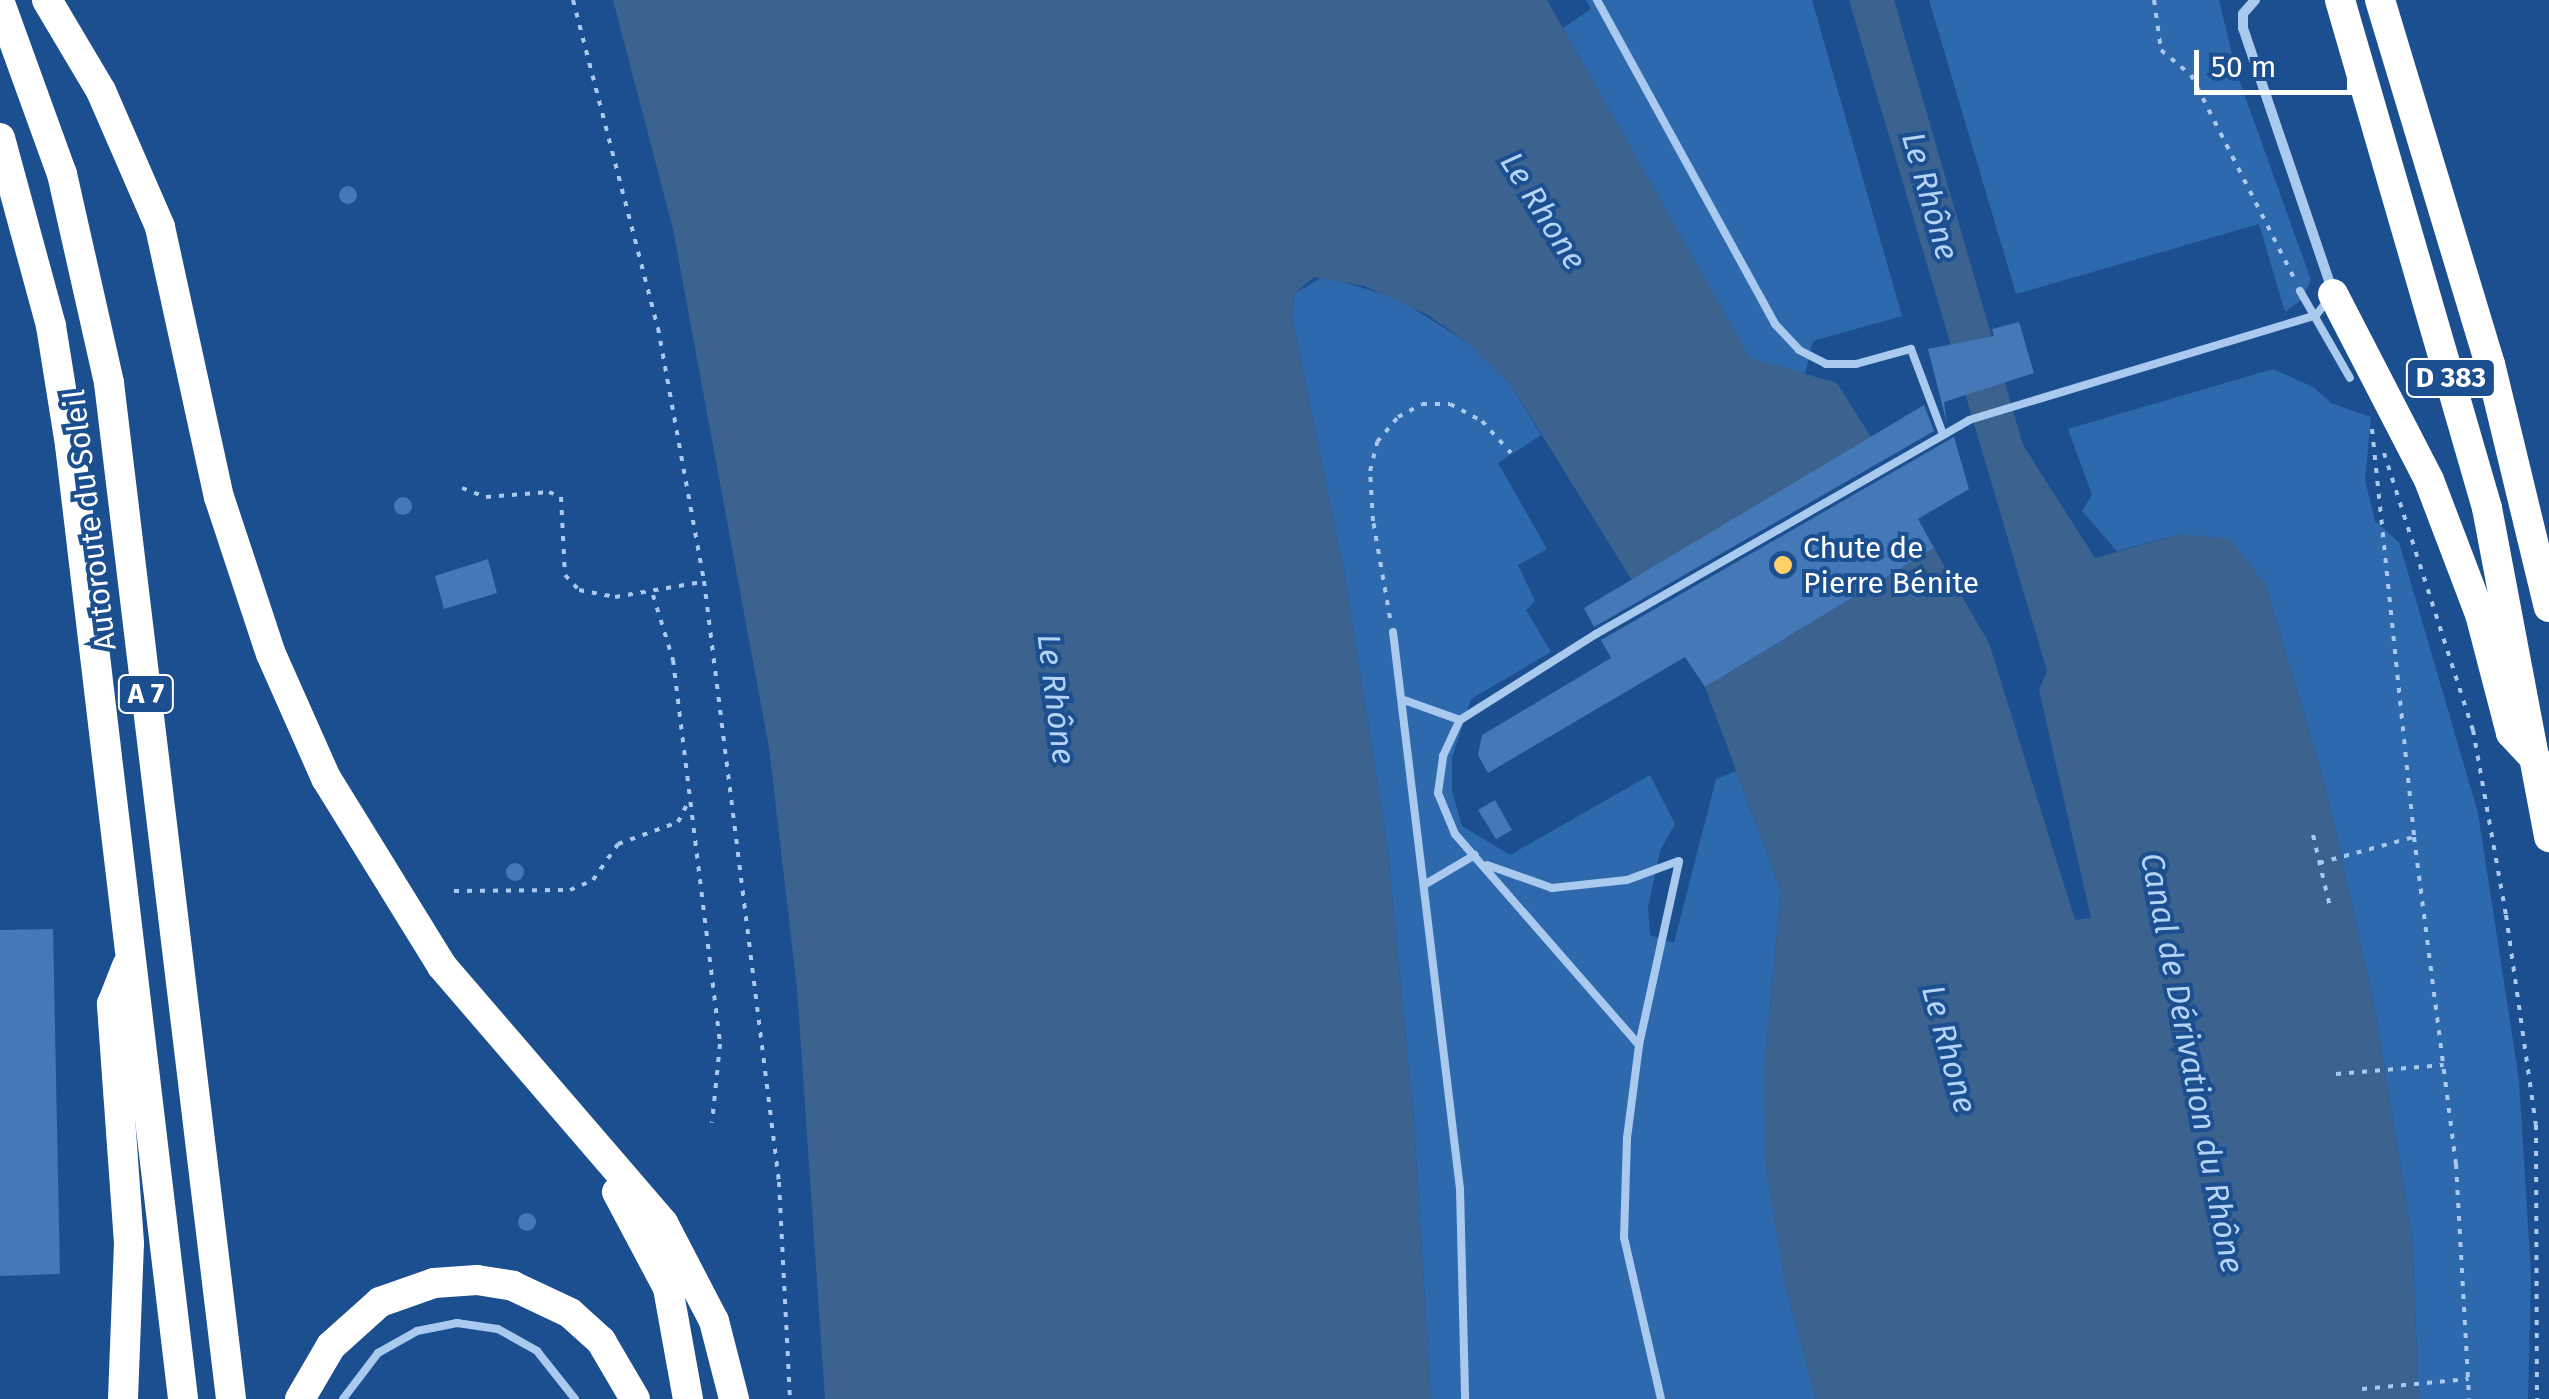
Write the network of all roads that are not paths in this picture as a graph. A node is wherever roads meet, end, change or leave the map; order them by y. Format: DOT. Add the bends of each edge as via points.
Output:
graph roads {
  1 [pos="47,0"];
  2 [pos="1598,0"];
  3 [pos="2340,0"];
  4 [pos="2380,0"];
  5 [pos="2250,1"];
  6 [pos="0,3"];
  7 [pos="0,138"];
  8 [pos="2300,291"];
  9 [pos="2324,305"];
  10 [pos="2350,378"];
  11 [pos="1944,434"];
  12 [pos="2549,607"];
  13 [pos="1392,632"];
  14 [pos="1404,700"];
  15 [pos="1460,720"];
  16 [pos="2538,762"];
  17 [pos="1414,792"];
  18 [pos="1438,793"];
  19 [pos="2549,838"];
  20 [pos="1476,855"];
  21 [pos="1483,863"];
  22 [pos="1424,885"];
  23 [pos="130,960"];
  24 [pos="1639,1045"];
  25 [pos="550,1094"];
  26 [pos="124,1399"];
  27 [pos="182,1399"];
  28 [pos="231,1399"];
  29 [pos="300,1399"];
  30 [pos="343,1399"];
  31 [pos="575,1399"];
  32 [pos="636,1399"];
  33 [pos="688,1399"];
  34 [pos="734,1399"];
  35 [pos="1466,1399"];
  36 [pos="1661,1399"];
  1 -- 25 [label="highway" via="107,103 160,227 219,498 296,712 400,908"];
  2 -- 11 [label="lane" via="1776,324 1799,350 1826,364 1911,350"];
  3 -- 16 [label="highway, D 383" via="2486,508"];
  4 -- 12 [label="highway, D 383" via="2490,364"];
  5 -- 9 [label="street" via="2242,28"];
  6 -- 28 [label="highway, Autoroute du Soleil / A 7" via="68,192 109,383"];
  7 -- 23 [label="highway, Autoroute du Soleil" via="51,326"];
  8 -- 9 [label="lane"];
  9 -- 10 [label="lane"];
  9 -- 11 [label="lane"];
  9 -- 16 [label="highway" via="2429,480 2480,614 2510,733"];
  11 -- 15 [label="lane"];
  13 -- 14 [label="lane"];
  14 -- 15 [label="lane"];
  14 -- 17 [label="lane"];
  15 -- 18 [label="lane" via="1443,756"];
  16 -- 19 [label="highway, D 383"];
  17 -- 18 [label="lane"];
  17 -- 22 [label="lane"];
  18 -- 20 [label="lane" via="1455,834"];
  20 -- 21 [label="lane"];
  20 -- 22 [label="lane"];
  21 -- 24 [label="lane"];
  21 -- 24 [label="lane" via="1552,888 1627,880 1679,861"];
  22 -- 35 [label="lane" via="1460,1189"];
  23 -- 26 [label="highway" via="112,1004 129,1242"];
  23 -- 27 [label="highway, Autoroute du Soleil"];
  24 -- 36 [label="lane" via="1624,1238"];
  25 -- 33 [label="highway" via="657,1260 676,1313"];
  25 -- 34 [label="highway" via="641,1192 686,1258 714,1321"];
  29 -- 32 [label="highway" via="318,1363 363,1314 397,1294 458,1280 513,1286 570,1313 601,1341"];
  30 -- 31 [label="lane" via="378,1353 416,1332 457,1323 498,1330 537,1351"];
}
